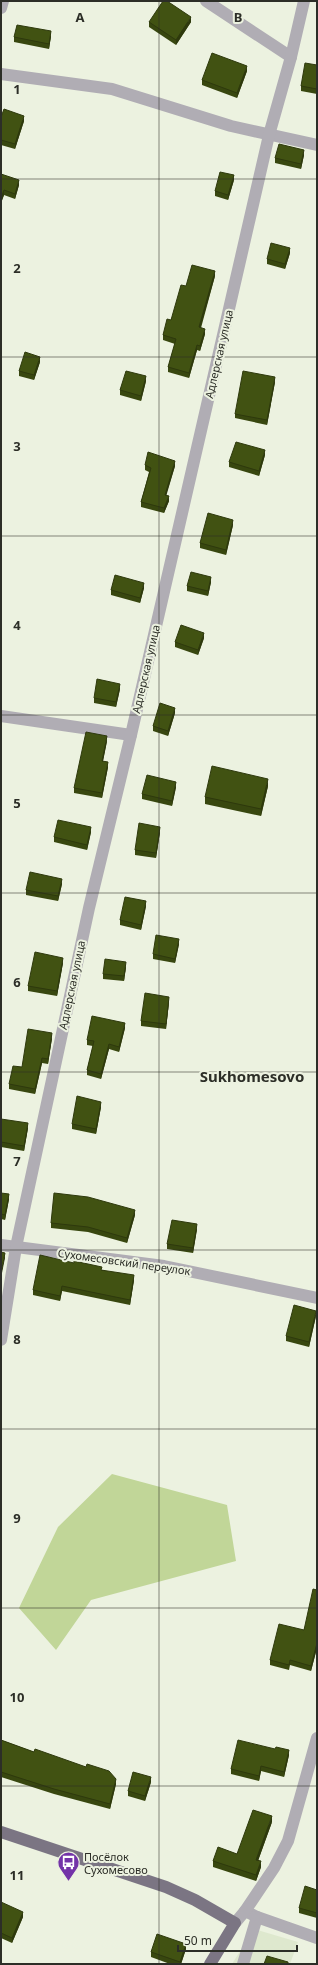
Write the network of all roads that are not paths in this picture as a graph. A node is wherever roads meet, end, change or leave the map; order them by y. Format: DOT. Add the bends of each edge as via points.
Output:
graph roads {
  1 [pos="3,1"];
  2 [pos="206,1"];
  3 [pos="304,1"];
  4 [pos="1,8"];
  5 [pos="291,57"];
  6 [pos="1,74"];
  7 [pos="270,135"];
  8 [pos="317,146"];
  9 [pos="1,716"];
  10 [pos="131,735"];
  11 [pos="1,1245"];
  12 [pos="16,1247"];
  13 [pos="317,1298"];
  14 [pos="1,1340"];
  15 [pos="317,1738"];
  16 [pos="1,1832"];
  17 [pos="245,1911"];
  18 [pos="257,1918"];
  19 [pos="235,1923"];
  20 [pos="317,1938"];
  21 [pos="210,1964"];
  22 [pos="243,1964"];
  1 -- 4 [label="street"];
  2 -- 5 [label="street"];
  3 -- 5 [label="street, Адлерская улица"];
  5 -- 7 [label="street, Адлерская улица"];
  6 -- 7 [label="street" via="112,89 231,126"];
  7 -- 8 [label="street"];
  7 -- 10 [label="street, Адлерская улица"];
  9 -- 10 [label="street"];
  10 -- 12 [label="street, Адлерская улица" via="89,908"];
  11 -- 12 [label="street, Сухомесовский переулок"];
  12 -- 13 [label="street, Сухомесовский переулок" via="164,1266"];
  12 -- 14 [label="street, Адлерская улица"];
  15 -- 17 [label="street" via="288,1841 274,1868"];
  16 -- 19 [label="main road" via="166,1887"];
  17 -- 18 [label="street"];
  17 -- 19 [label="street"];
  18 -- 20 [label="street"];
  18 -- 22 [label="street"];
  19 -- 21 [label="main road"];
}
